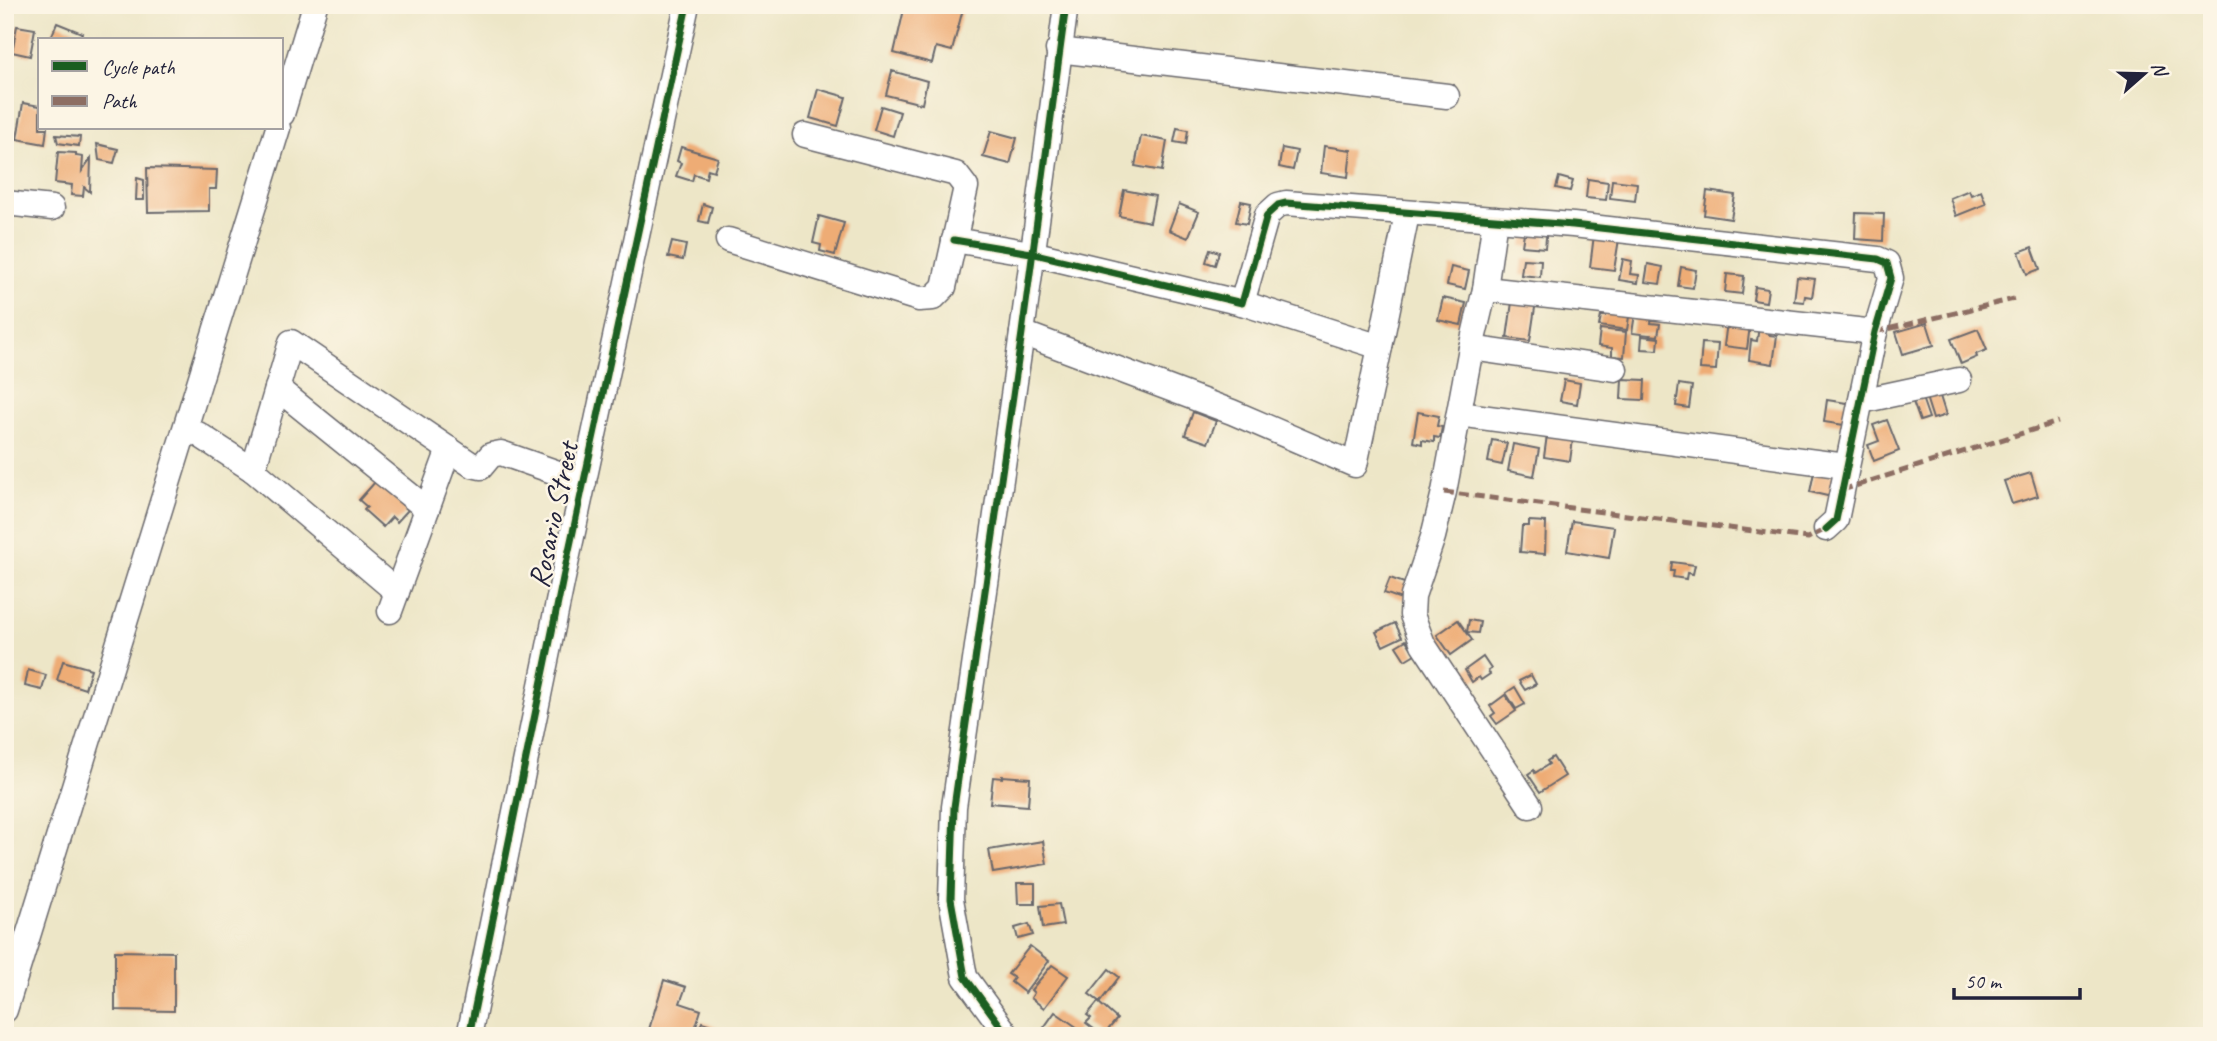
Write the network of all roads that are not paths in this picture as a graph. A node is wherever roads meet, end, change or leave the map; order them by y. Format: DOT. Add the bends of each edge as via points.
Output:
graph roads {
  1 [pos="315,5"];
  2 [pos="687,5"];
  3 [pos="1066,5"];
  4 [pos="1058,50"];
  5 [pos="1447,96"];
  6 [pos="284,107"];
  7 [pos="277,130"];
  8 [pos="806,135"];
  9 [pos="5,203"];
  10 [pos="52,208"];
  11 [pos="1407,214"];
  12 [pos="1495,219"];
  13 [pos="728,240"];
  14 [pos="954,240"];
  15 [pos="1031,253"];
  16 [pos="1485,289"];
  17 [pos="1242,303"];
  18 [pos="1875,332"];
  19 [pos="1022,333"];
  20 [pos="1380,347"];
  21 [pos="1471,348"];
  22 [pos="1615,369"];
  23 [pos="1959,380"];
  24 [pos="277,388"];
  25 [pos="1861,401"];
  26 [pos="1459,414"];
  27 [pos="198,433"];
  28 [pos="449,449"];
  29 [pos="1846,466"];
  30 [pos="253,470"];
  31 [pos="584,482"];
  32 [pos="427,509"];
  33 [pos="1826,529"];
  34 [pos="1530,806"];
  35 [pos="5,1010"];
  36 [pos="469,1036"];
  37 [pos="1008,1036"];
  1 -- 6 [label="street"];
  2 -- 31 [label="street, Rosario Street"];
  3 -- 4 [label="street"];
  4 -- 5 [label="street"];
  4 -- 15 [label="street"];
  7 -- 35 [label="street"];
  8 -- 14 [label="street" via="956,174 966,187"];
  9 -- 10 [label="street"];
  11 -- 12 [label="street"];
  11 -- 17 [label="street" via="1278,205 1267,215"];
  11 -- 20 [label="street"];
  12 -- 16 [label="street"];
  12 -- 18 [label="street" via="1878,259 1887,263 1891,278"];
  13 -- 14 [label="street" via="919,299 933,298 943,287"];
  14 -- 15 [label="street"];
  15 -- 17 [label="street"];
  15 -- 19 [label="street"];
  16 -- 18 [label="street"];
  16 -- 21 [label="street"];
  17 -- 20 [label="street"];
  18 -- 25 [label="street"];
  19 -- 20 [label="street" via="1232,412 1355,465"];
  19 -- 37 [label="street" via="954,807 951,899 965,977"];
  21 -- 22 [label="street"];
  21 -- 26 [label="street"];
  23 -- 25 [label="street"];
  24 -- 28 [label="street" via="291,342"];
  24 -- 30 [label="street"];
  24 -- 32 [label="street"];
  25 -- 29 [label="street"];
  26 -- 29 [label="street"];
  26 -- 34 [label="street" via="1412,615 1423,644"];
  27 -- 30 [label="street"];
  28 -- 31 [label="street" via="472,465 481,467 491,454 501,453"];
  28 -- 32 [label="street"];
  29 -- 33 [label="street" via="1836,520"];
  30 -- 32 [label="street" via="394,601"];
  31 -- 36 [label="street, Rosario Street"];
}
